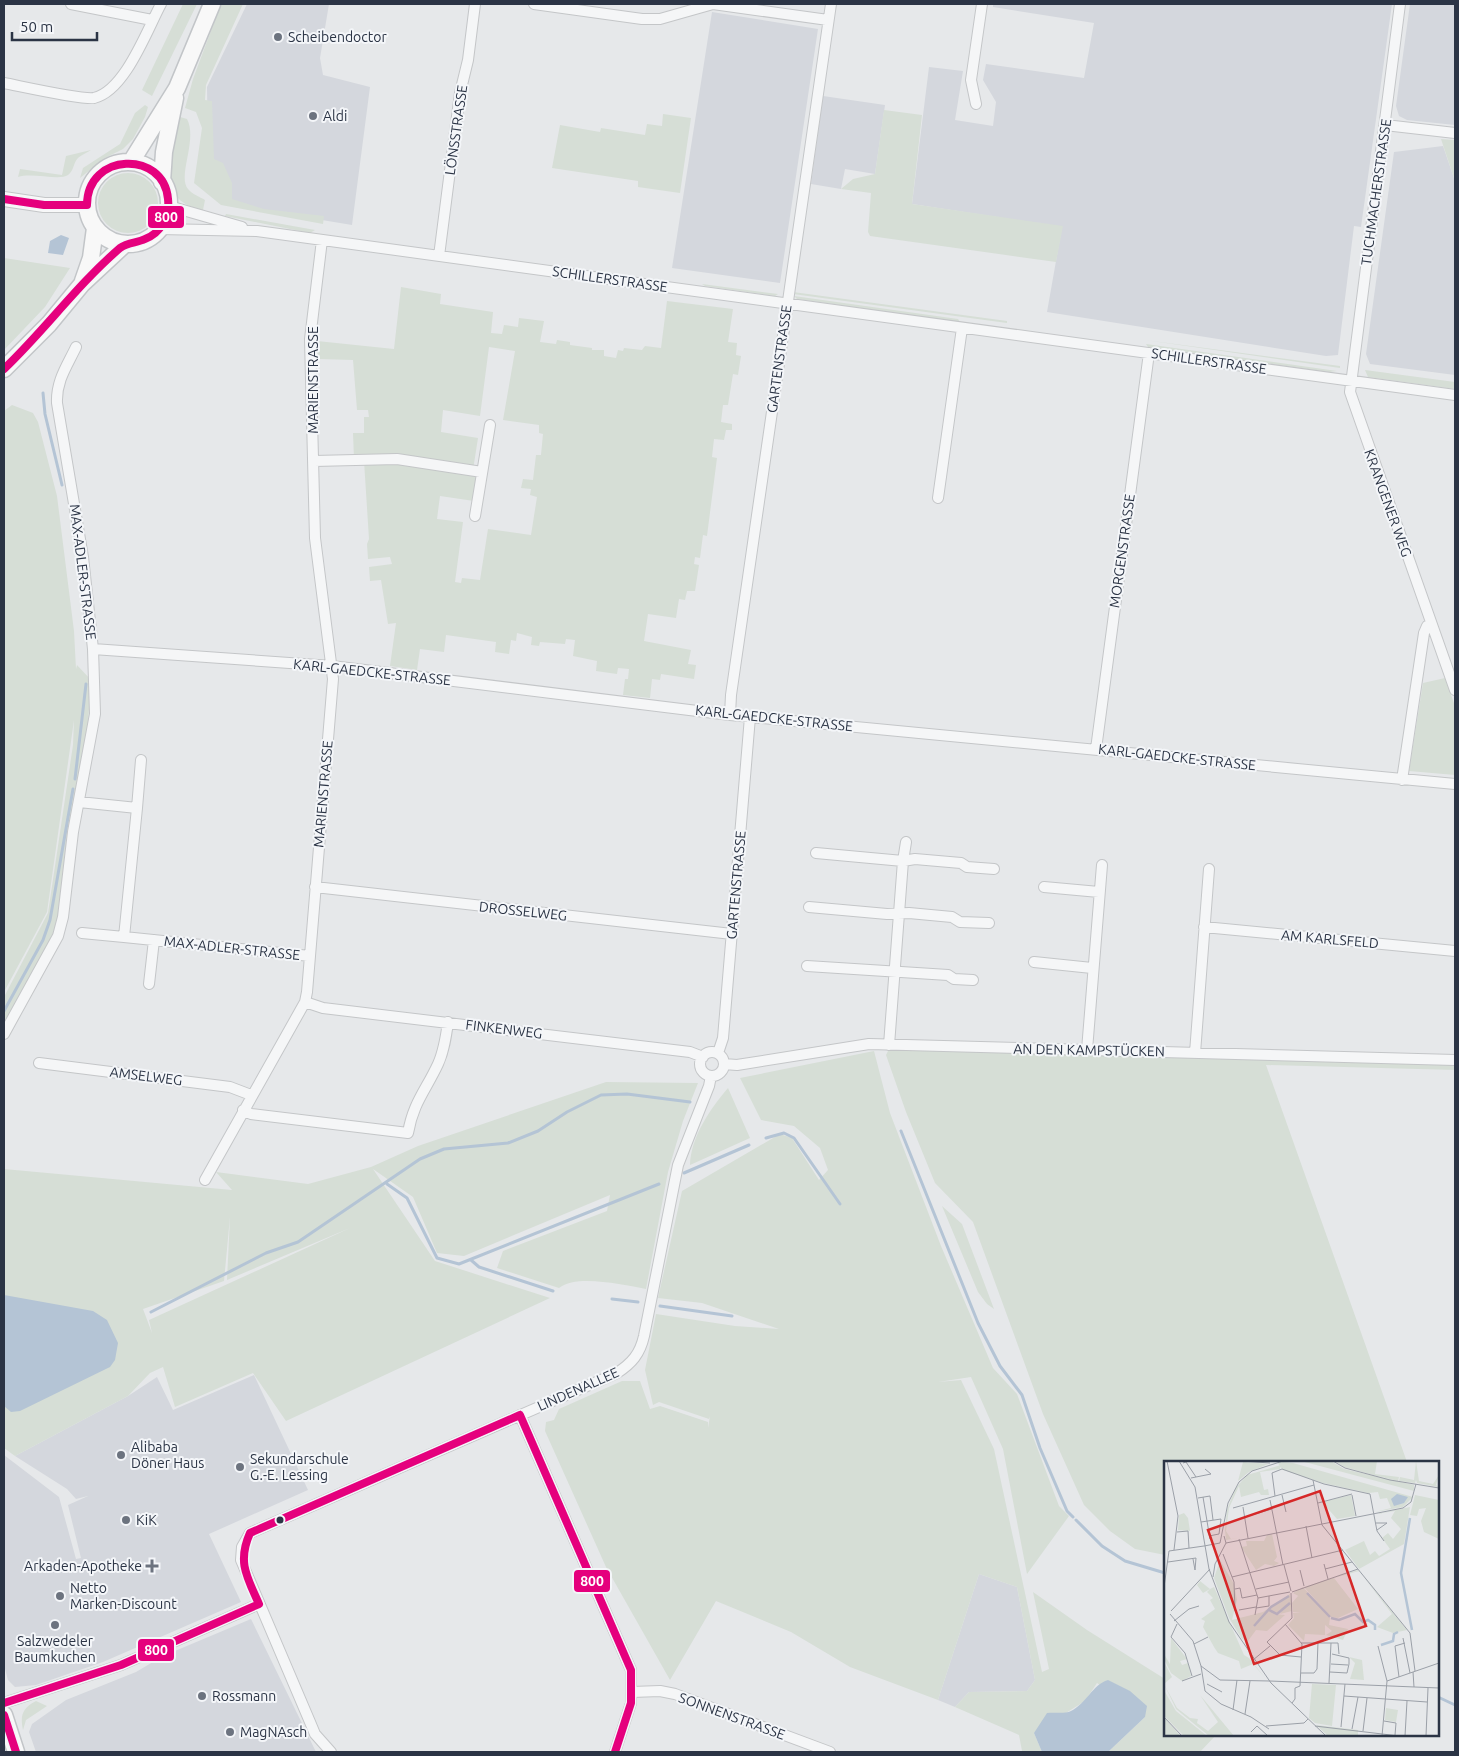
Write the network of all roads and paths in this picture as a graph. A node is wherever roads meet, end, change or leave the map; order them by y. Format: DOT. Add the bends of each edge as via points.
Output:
graph roads {
  1 [pos="71,4"];
  2 [pos="161,4"];
  3 [pos="212,4"];
  4 [pos="475,4"];
  5 [pos="534,4"];
  6 [pos="713,4"];
  7 [pos="830,4"];
  8 [pos="982,4"];
  9 [pos="1400,4"];
  10 [pos="152,20"];
  11 [pos="828,20"];
  12 [pos="4,83"];
  13 [pos="177,88"];
  14 [pos="976,104"];
  15 [pos="1385,126"];
  16 [pos="1455,133"];
  17 [pos="131,162"];
  18 [pos="162,182"];
  19 [pos="4,199"];
  20 [pos="86,204"];
  21 [pos="169,206"];
  22 [pos="95,228"];
  23 [pos="159,229"];
  24 [pos="257,232"];
  25 [pos="322,240"];
  26 [pos="125,244"];
  27 [pos="438,256"];
  28 [pos="82,284"];
  29 [pos="786,304"];
  30 [pos="962,328"];
  31 [pos="76,347"];
  32 [pos="1149,353"];
  33 [pos="4,369"];
  34 [pos="1351,381"];
  35 [pos="1455,395"];
  36 [pos="490,425"];
  37 [pos="314,461"];
  38 [pos="482,472"];
  39 [pos="938,498"];
  40 [pos="475,516"];
  41 [pos="1432,625"];
  42 [pos="94,649"];
  43 [pos="332,666"];
  44 [pos="1455,690"];
  45 [pos="730,715"];
  46 [pos="750,717"];
  47 [pos="1096,749"];
  48 [pos="142,760"];
  49 [pos="1402,780"];
  50 [pos="1455,784"];
  51 [pos="79,802"];
  52 [pos="137,808"];
  53 [pos="906,842"];
  54 [pos="816,853"];
  55 [pos="903,862"];
  56 [pos="1102,865"];
  57 [pos="994,869"];
  58 [pos="1209,869"];
  59 [pos="1044,887"];
  60 [pos="315,888"];
  61 [pos="1099,892"];
  62 [pos="809,907"];
  63 [pos="899,914"];
  64 [pos="989,923"];
  65 [pos="1204,927"];
  66 [pos="82,932"];
  67 [pos="732,934"];
  68 [pos="124,937"];
  69 [pos="154,940"];
  70 [pos="1455,951"];
  71 [pos="310,956"];
  72 [pos="1034,962"];
  73 [pos="807,966"];
  74 [pos="1092,968"];
  75 [pos="894,972"];
  76 [pos="973,980"];
  77 [pos="149,984"];
  78 [pos="305,1002"];
  79 [pos="448,1022"];
  80 [pos="4,1034"];
  81 [pos="889,1045"];
  82 [pos="1087,1050"];
  83 [pos="718,1053"];
  84 [pos="1196,1053"];
  85 [pos="703,1057"];
  86 [pos="1455,1060"];
  87 [pos="39,1063"];
  88 [pos="724,1064"];
  89 [pos="711,1076"];
  90 [pos="251,1094"];
  91 [pos="243,1110"];
  92 [pos="205,1180"];
  93 [pos="520,1415"];
  94 [pos="259,1604"];
  95 [pos="632,1692"];
  96 [pos="4,1704"];
  97 [pos="4,1715"];
  98 [pos="16,1752"];
  99 [pos="331,1752"];
  100 [pos="614,1752"];
  101 [pos="830,1752"];
  1 -- 10 [label="street"];
  2 -- 10 [label="street"];
  3 -- 13 [label="main road"];
  4 -- 27 [label="street, LÖNSSTRASSE"];
  5 -- 6 [label="street" via="660,19"];
  6 -- 11 [label="street"];
  7 -- 11 [label="street, GARTENSTRASSE"];
  8 -- 14 [label="street" via="971,80"];
  9 -- 15 [label="street, TUCHMACHERSTRASSE"];
  10 -- 12 [label="street" via="119,82 108,92 93,98"];
  11 -- 29 [label="street, GARTENSTRASSE"];
  13 -- 17 [label="main road"];
  13 -- 18 [label="main road" via="164,152"];
  15 -- 16 [label="street"];
  15 -- 34 [label="street, TUCHMACHERSTRASSE"];
  17 -- 18 [label="main road" via="149,168"];
  17 -- 20 [label="main road" via="114,165 98,174"];
  18 -- 21 [label="main road"];
  19 -- 20 [label="main road" via="53,206"];
  20 -- 22 [label="main road"];
  21 -- 23 [label="main road"];
  21 -- 24 [label="street, SCHILLERSTRASSE"];
  22 -- 26 [label="main road" via="108,239"];
  22 -- 28 [label="main road" via="91,258"];
  23 -- 24 [label="street, SCHILLERSTRASSE"];
  23 -- 26 [label="main road" via="144,241"];
  24 -- 25 [label="street, SCHILLERSTRASSE"];
  25 -- 27 [label="street, SCHILLERSTRASSE"];
  25 -- 37 [label="street, MARIENSTRASSE" via="310,339"];
  26 -- 28 [label="main road"];
  27 -- 29 [label="street, SCHILLERSTRASSE"];
  28 -- 33 [label="main road" via="49,324"];
  29 -- 30 [label="street, SCHILLERSTRASSE"];
  29 -- 45 [label="street, GARTENSTRASSE"];
  30 -- 32 [label="street, SCHILLERSTRASSE"];
  30 -- 39 [label="street"];
  31 -- 42 [label="street, MAX-ADLER-STRASSE" via="59,380 57,403 83,557"];
  32 -- 34 [label="street, SCHILLERSTRASSE"];
  32 -- 47 [label="street, MORGENSTRASSE"];
  34 -- 35 [label="street, SCHILLERSTRASSE"];
  34 -- 41 [label="street, KRANGENER WEG" via="1352,401"];
  36 -- 38 [label="street"];
  37 -- 38 [label="street" via="397,460"];
  37 -- 43 [label="street, MARIENSTRASSE" via="316,545"];
  38 -- 40 [label="street"];
  41 -- 44 [label="street, KRANGENER WEG"];
  41 -- 49 [label="street" via="1427,626 1424,633"];
  42 -- 43 [label="street, KARL-GAEDCKE-STRASSE"];
  42 -- 51 [label="street, MAX-ADLER-STRASSE" via="95,714"];
  43 -- 45 [label="street, KARL-GAEDCKE-STRASSE"];
  43 -- 60 [label="street, MARIENSTRASSE"];
  45 -- 46 [label="street, KARL-GAEDCKE-STRASSE"];
  46 -- 47 [label="street, KARL-GAEDCKE-STRASSE"];
  46 -- 67 [label="street, GARTENSTRASSE"];
  47 -- 49 [label="street, KARL-GAEDCKE-STRASSE"];
  48 -- 52 [label="street"];
  49 -- 50 [label="street, KARL-GAEDCKE-STRASSE"];
  51 -- 52 [label="street"];
  51 -- 80 [label="street, MAX-ADLER-STRASSE" via="64,917 58,936"];
  52 -- 68 [label="street"];
  53 -- 55 [label="street"];
  54 -- 55 [label="street"];
  55 -- 57 [label="street" via="915,859"];
  55 -- 63 [label="street"];
  56 -- 61 [label="street"];
  58 -- 65 [label="street"];
  59 -- 61 [label="street"];
  60 -- 67 [label="street, DROSSELWEG"];
  60 -- 71 [label="street, MARIENSTRASSE"];
  61 -- 74 [label="street"];
  62 -- 63 [label="street"];
  63 -- 64 [label="street"];
  63 -- 75 [label="street"];
  65 -- 70 [label="street, AM KARLSFELD"];
  65 -- 84 [label="street"];
  66 -- 68 [label="street, MAX-ADLER-STRASSE"];
  67 -- 83 [label="street, GARTENSTRASSE" via="724,1038"];
  68 -- 69 [label="street, MAX-ADLER-STRASSE"];
  69 -- 71 [label="street, MAX-ADLER-STRASSE"];
  69 -- 77 [label="street, MAX-ADLER-STRASSE"];
  71 -- 78 [label="street, MARIENSTRASSE"];
  72 -- 74 [label="street"];
  73 -- 75 [label="street"];
  74 -- 82 [label="street"];
  75 -- 76 [label="street"];
  75 -- 81 [label="street"];
  78 -- 79 [label="street, FINKENWEG" via="324,1008"];
  78 -- 90 [label="street, MARIENSTRASSE"];
  79 -- 85 [label="street, FINKENWEG" via="690,1052"];
  79 -- 91 [label="street" via="439,1062 416,1101 408,1133 251,1114"];
  81 -- 82 [label="street, AN DEN KAMPSTÜCKEN"];
  81 -- 88 [label="street, AN DEN KAMPSTÜCKEN" via="858,1045 737,1065"];
  82 -- 84 [label="street, AN DEN KAMPSTÜCKEN"];
  83 -- 85 [label="street" via="711,1052"];
  83 -- 88 [label="street"];
  84 -- 86 [label="street, AN DEN KAMPSTÜCKEN"];
  85 -- 89 [label="street" via="701,1068"];
  87 -- 90 [label="street, AMSELWEG" via="230,1087"];
  88 -- 89 [label="street" via="720,1073"];
  89 -- 93 [label="street, LINDENALLEE" via="678,1165 638,1354 617,1372"];
  90 -- 91 [label="street, MARIENSTRASSE"];
  91 -- 92 [label="street, MARIENSTRASSE"];
  93 -- 94 [label="street, LINDENALLEE" via="250,1533 242,1547 241,1560"];
  93 -- 95 [label="street" via="626,1654"];
  94 -- 96 [label="street" via="121,1665"];
  94 -- 99 [label="street" via="315,1734"];
  95 -- 100 [label="street" via="626,1722"];
  95 -- 101 [label="street, SONNENSTRASSE" via="675,1694"];
  97 -- 98 [label="main road"];
}
